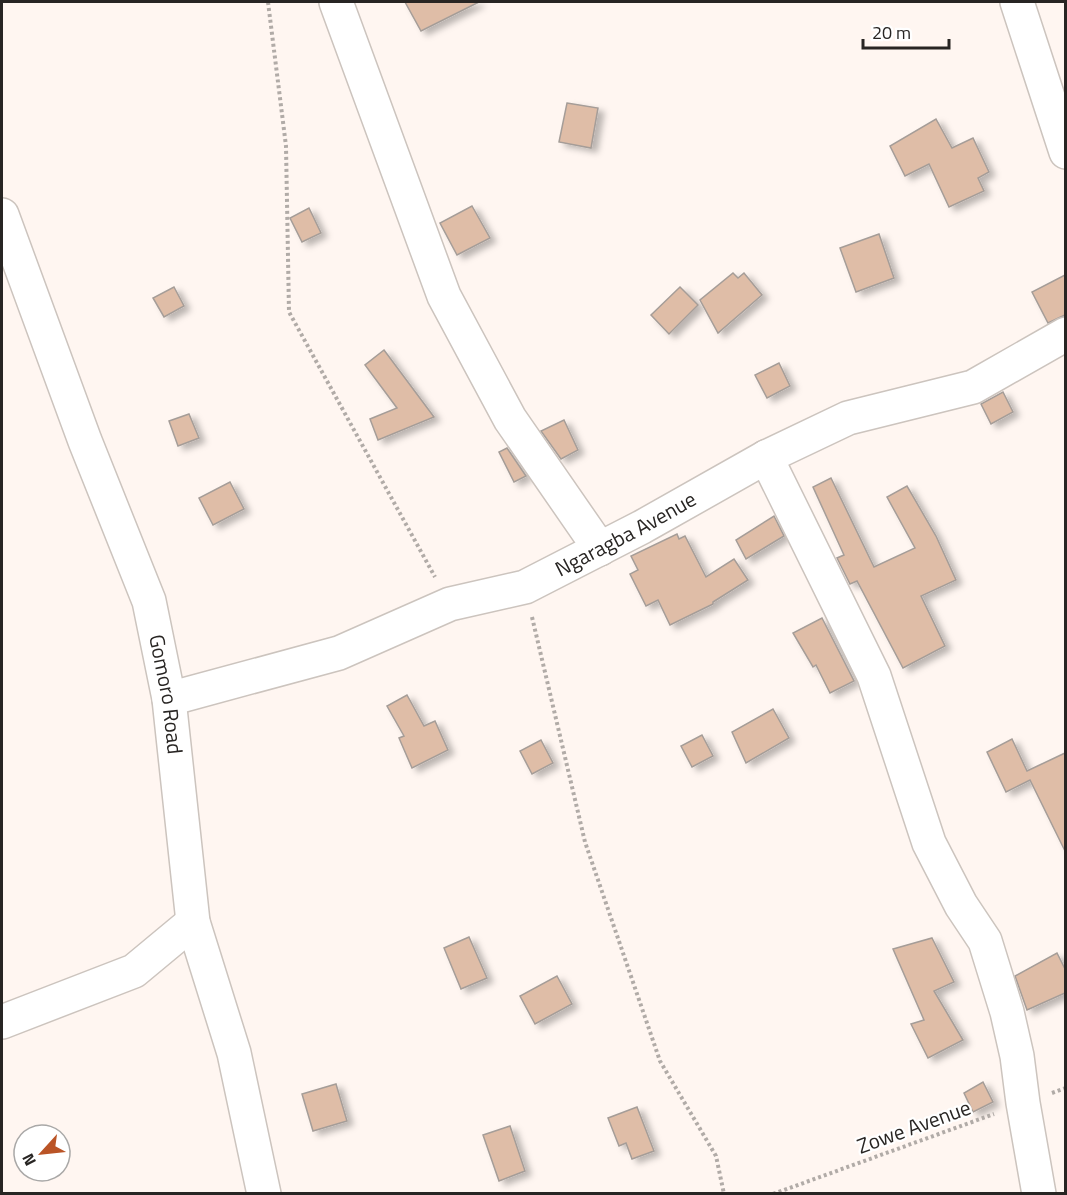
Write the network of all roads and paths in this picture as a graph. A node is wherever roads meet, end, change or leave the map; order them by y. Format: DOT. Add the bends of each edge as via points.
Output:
graph roads {
  1 [pos="268,2"];
  2 [pos="336,2"];
  3 [pos="1017,2"];
  4 [pos="1065,152"];
  5 [pos="2,214"];
  6 [pos="1065,334"];
  7 [pos="766,458"];
  8 [pos="600,549"];
  9 [pos="525,587"];
  10 [pos="450,604"];
  11 [pos="170,699"];
  12 [pos="193,922"];
  13 [pos="2,1022"];
  14 [pos="1065,1088"];
  15 [pos="1023,1103"];
  16 [pos="264,1194"];
  17 [pos="724,1194"];
  18 [pos="773,1194"];
  19 [pos="1039,1194"];
  1 -- 10 [label="path" via="286,146 289,312"];
  2 -- 8 [label="street" via="444,296 510,419"];
  3 -- 4 [label="street"];
  5 -- 11 [label="street, Gomoro Road" via="85,441 149,601"];
  6 -- 7 [label="street, Ngaragba Avenue" via="973,387 848,418"];
  7 -- 8 [label="street, Ngaragba Avenue"];
  7 -- 15 [label="street" via="874,675 929,843 985,941 1007,1012"];
  8 -- 9 [label="street, Ngaragba Avenue"];
  9 -- 10 [label="street, Ngaragba Avenue"];
  9 -- 17 [label="path" via="585,842 660,1061 716,1156"];
  10 -- 11 [label="street, Ngaragba Avenue" via="339,653"];
  11 -- 12 [label="street, Gomoro Road"];
  12 -- 13 [label="street" via="134,971"];
  12 -- 16 [label="street, Gomoro Road" via="234,1053"];
  14 -- 15 [label="path, Zowe Avenue"];
  15 -- 18 [label="path, Zowe Avenue"];
  15 -- 19 [label="street"];
}
